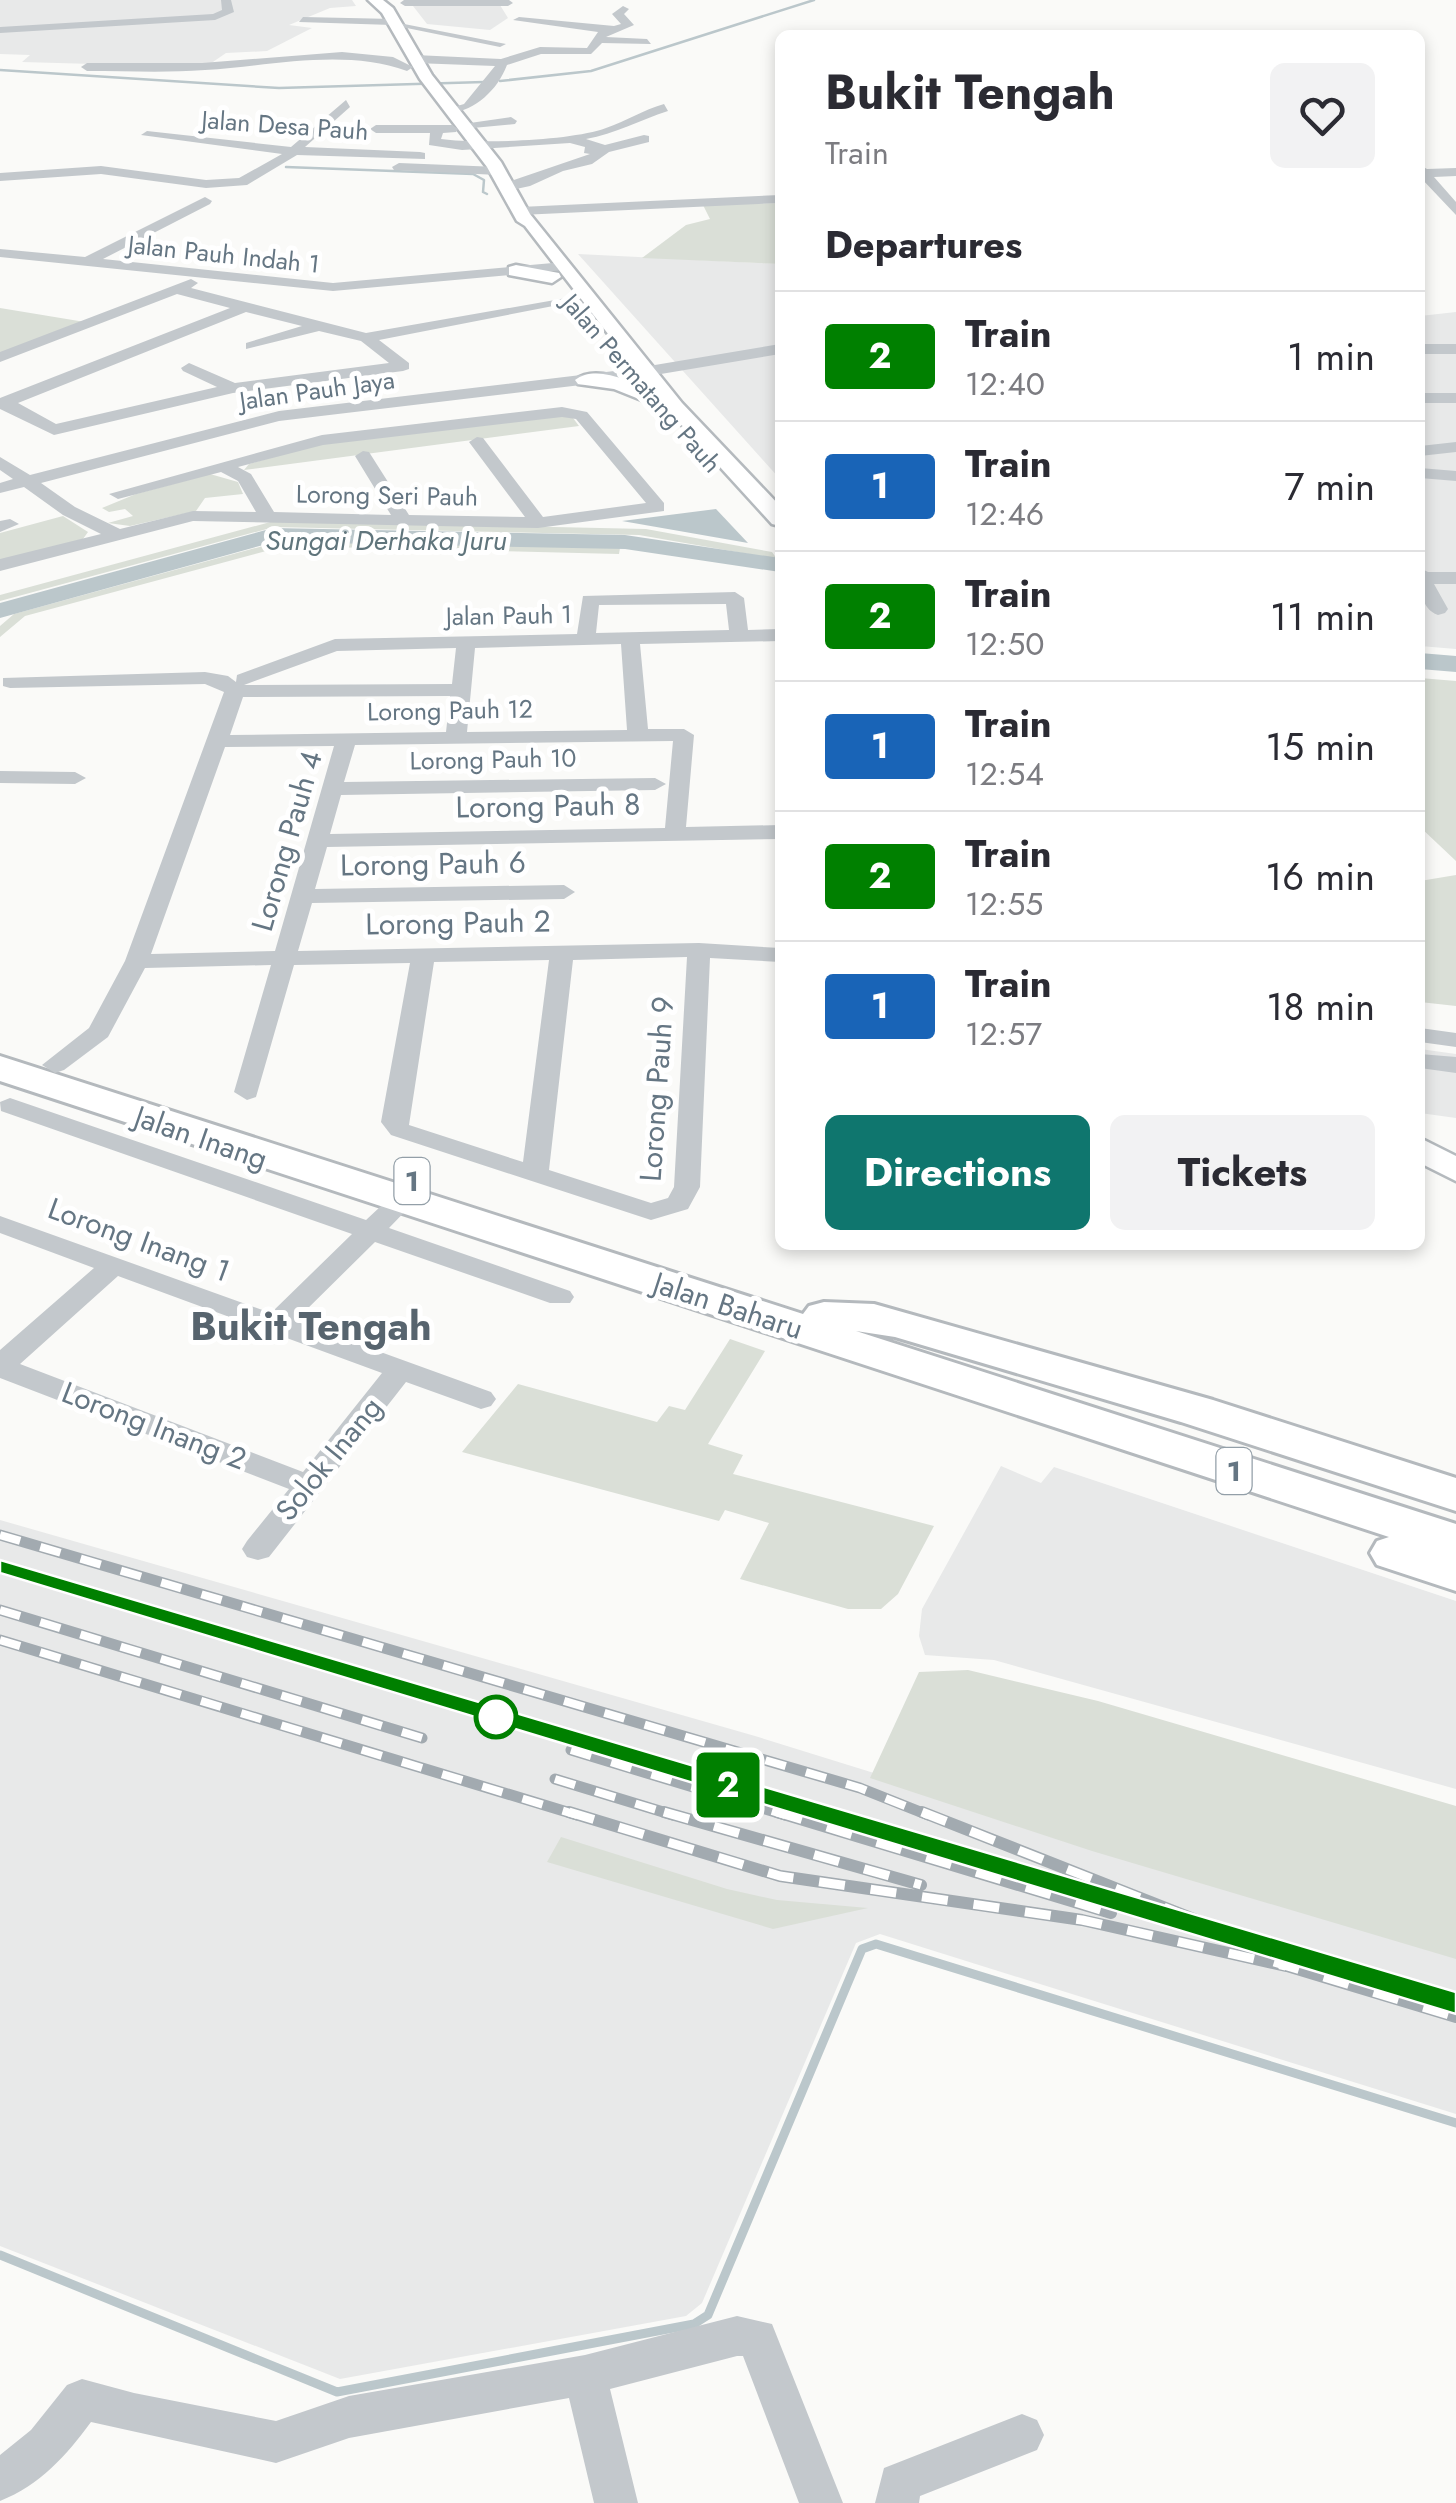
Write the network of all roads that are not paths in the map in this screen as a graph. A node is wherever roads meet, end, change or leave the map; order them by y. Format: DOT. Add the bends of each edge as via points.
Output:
graph roads {
  1 [pos="226,0"];
  2 [pos="405,1"];
  3 [pos="508,3"];
  4 [pos="622,9"];
  5 [pos="576,17"];
  6 [pos="393,18"];
  7 [pos="303,20"];
  8 [pos="520,20"];
  9 [pos="563,27"];
  10 [pos="0,30"];
  11 [pos="603,35"];
  12 [pos="647,42"];
  13 [pos="521,46"];
  14 [pos="540,50"];
  15 [pos="632,50"];
  16 [pos="591,51"];
  17 [pos="328,58"];
  18 [pos="502,62"];
  19 [pos="86,66"];
  20 [pos="204,67"];
  21 [pos="239,71"];
  22 [pos="314,71"];
  23 [pos="421,73"];
  24 [pos="346,104"];
  25 [pos="664,108"];
  26 [pos="450,110"];
  27 [pos="510,121"];
  28 [pos="463,126"];
  29 [pos="542,127"];
  30 [pos="376,129"];
  31 [pos="436,131"];
  32 [pos="146,136"];
  33 [pos="644,138"];
  34 [pos="564,139"];
  35 [pos="479,145"];
  36 [pos="603,149"];
  37 [pos="420,156"];
  38 [pos="288,157"];
  39 [pos="496,168"];
  40 [pos="1425,172"];
  41 [pos="1456,172"];
  42 [pos="1425,176"];
  43 [pos="0,177"];
  44 [pos="507,188"];
  45 [pos="775,198"];
  46 [pos="206,201"];
  47 [pos="1456,211"];
  48 [pos="521,214"];
  49 [pos="0,253"];
  50 [pos="88,262"];
  51 [pos="549,267"];
  52 [pos="516,270"];
  53 [pos="212,276"];
  54 [pos="176,290"];
  55 [pos="572,301"];
  56 [pos="245,307"];
  57 [pos="320,325"];
  58 [pos="366,338"];
  59 [pos="250,346"];
  60 [pos="775,349"];
  61 [pos="1425,349"];
  62 [pos="1456,349"];
  63 [pos="0,356"];
  64 [pos="189,368"];
  65 [pos="636,368"];
  66 [pos="586,380"];
  67 [pos="233,388"];
  68 [pos="649,396"];
  69 [pos="122,397"];
  70 [pos="1425,398"];
  71 [pos="1456,398"];
  72 [pos="2,403"];
  73 [pos="142,412"];
  74 [pos="476,442"];
  75 [pos="1456,447"];
  76 [pos="1425,450"];
  77 [pos="363,456"];
  78 [pos="0,461"];
  79 [pos="71,462"];
  80 [pos="223,466"];
  81 [pos="1425,474"];
  82 [pos="1456,476"];
  83 [pos="23,479"];
  84 [pos="0,484"];
  85 [pos="118,494"];
  86 [pos="775,514"];
  87 [pos="268,517"];
  88 [pos="403,520"];
  89 [pos="538,522"];
  90 [pos="116,534"];
  91 [pos="775,534"];
  92 [pos="0,565"];
  93 [pos="1425,576"];
  94 [pos="1456,578"];
  95 [pos="1425,584"];
  96 [pos="1438,609"];
  97 [pos="775,635"];
  98 [pos="739,637"];
  99 [pos="630,641"];
  100 [pos="586,642"];
  101 [pos="466,643"];
  102 [pos="10,682"];
  103 [pos="239,685"];
  104 [pos="461,690"];
  105 [pos="638,733"];
  106 [pos="456,737"];
  107 [pos="346,740"];
  108 [pos="218,742"];
  109 [pos="0,777"];
  110 [pos="76,778"];
  111 [pos="655,784"];
  112 [pos="332,789"];
  113 [pos="775,832"];
  114 [pos="675,833"];
  115 [pos="318,841"];
  116 [pos="564,892"];
  117 [pos="302,896"];
  118 [pos="699,950"];
  119 [pos="562,954"];
  120 [pos="775,954"];
  121 [pos="424,956"];
  122 [pos="284,958"];
  123 [pos="138,961"];
  124 [pos="1425,1019"];
  125 [pos="1456,1022"];
  126 [pos="1425,1036"];
  127 [pos="1456,1040"];
  128 [pos="0,1047"];
  129 [pos="1425,1062"];
  130 [pos="55,1065"];
  131 [pos="1456,1065"];
  132 [pos="5,1087"];
  133 [pos="247,1092"];
  134 [pos="1425,1151"];
  135 [pos="1425,1171"];
  136 [pos="1456,1171"];
  137 [pos="535,1174"];
  138 [pos="1456,1190"];
  139 [pos="404,1200"];
  140 [pos="0,1224"];
  141 [pos="371,1232"];
  142 [pos="114,1265"];
  143 [pos="560,1297"];
  144 [pos="276,1324"];
  145 [pos="818,1325"];
  146 [pos="0,1366"];
  147 [pos="401,1370"];
  148 [pos="1019,1391"];
  149 [pos="481,1399"];
  150 [pos="308,1485"];
  151 [pos="1456,1495"];
  152 [pos="1456,1517"];
  153 [pos="1456,1542"];
  154 [pos="258,1549"];
  155 [pos="1456,1574"];
  156 [pos="585,2375"];
  157 [pos="1022,2435"];
  158 [pos="0,2480"];
  159 [pos="616,2503"];
  160 [pos="820,2503"];
  161 [pos="897,2503"];
  1 -- 10 [label="street" via="228,12 215,17"];
  2 -- 3 [label="street"];
  2 -- 6 [label="street"];
  4 -- 11 [label="street" via="618,14 628,25"];
  5 -- 9 [label="street"];
  6 -- 7 [label="street"];
  6 -- 13 [label="street"];
  6 -- 23 [label="main road, Jalan Permatang Pauh"];
  8 -- 9 [label="street"];
  9 -- 11 [label="street"];
  9 -- 14 [label="street"];
  11 -- 12 [label="street"];
  11 -- 16 [label="street"];
  14 -- 16 [label="street"];
  14 -- 18 [label="street"];
  15 -- 16 [label="street"];
  17 -- 20 [label="street"];
  17 -- 22 [label="street"];
  17 -- 23 [label="street" via="394,59"];
  18 -- 23 [label="street"];
  18 -- 26 [label="street" via="468,108"];
  19 -- 20 [label="street"];
  20 -- 21 [label="street"];
  23 -- 26 [label="main road, Jalan Permatang Pauh"];
  24 -- 38 [label="street"];
  25 -- 34 [label="street" via="610,131"];
  26 -- 28 [label="main road, Jalan Permatang Pauh"];
  27 -- 28 [label="street"];
  28 -- 31 [label="street"];
  28 -- 35 [label="main road, Jalan Permatang Pauh"];
  29 -- 34 [label="street"];
  30 -- 31 [label="street"];
  31 -- 35 [label="street" via="436,142"];
  32 -- 38 [label="street, Jalan Desa Pauh"];
  33 -- 36 [label="street"];
  34 -- 35 [label="street"];
  34 -- 36 [label="street"];
  35 -- 39 [label="main road, Jalan Permatang Pauh"];
  36 -- 44 [label="street" via="585,165"];
  37 -- 38 [label="street, Jalan Desa Pauh"];
  38 -- 39 [label="street"];
  38 -- 43 [label="street" via="227,184 101,170"];
  39 -- 44 [label="main road, Jalan Permatang Pauh"];
  40 -- 41 [label="street"];
  42 -- 47 [label="street"];
  44 -- 48 [label="main road, Jalan Permatang Pauh"];
  45 -- 48 [label="street"];
  46 -- 50 [label="street"];
  48 -- 51 [label="main road, Jalan Permatang Pauh"];
  48 -- 51 [label="main road, Jalan Permatang Pauh" via="524,235"];
  49 -- 50 [label="street, Jalan Pauh Indah 1"];
  50 -- 53 [label="street, Jalan Pauh Indah 1"];
  51 -- 52 [label="main road"];
  51 -- 55 [label="main road, Jalan Permatang Pauh"];
  51 -- 65 [label="main road, Jalan Permatang Pauh"];
  52 -- 53 [label="street, Jalan Pauh Indah 1" via="333,287"];
  53 -- 54 [label="street"];
  54 -- 56 [label="street"];
  54 -- 63 [label="street"];
  55 -- 58 [label="street"];
  55 -- 65 [label="main road, Jalan Permatang Pauh"];
  56 -- 57 [label="street"];
  56 -- 72 [label="street"];
  57 -- 58 [label="street"];
  57 -- 59 [label="street"];
  58 -- 67 [label="street" via="404,366"];
  60 -- 65 [label="street"];
  61 -- 62 [label="street"];
  64 -- 67 [label="street"];
  65 -- 66 [label="street, Jalan Pauh Jaya"];
  65 -- 68 [label="main road, Jalan Permatang Pauh"];
  65 -- 79 [label="street, Jalan Pauh Jaya" via="262,412"];
  65 -- 86 [label="main road, Jalan Permatang Pauh"];
  66 -- 68 [label="main road"];
  66 -- 83 [label="street, Jalan Pauh Jaya" via="279,416"];
  67 -- 73 [label="street"];
  68 -- 91 [label="main road, Jalan Permatang Pauh"];
  69 -- 73 [label="street"];
  70 -- 71 [label="street"];
  72 -- 73 [label="street" via="54,430"];
  74 -- 89 [label="street"];
  75 -- 76 [label="street"];
  77 -- 88 [label="street"];
  78 -- 79 [label="street"];
  78 -- 83 [label="street"];
  79 -- 83 [label="street, Jalan Pauh Jaya"];
  80 -- 85 [label="street"];
  80 -- 87 [label="street" via="245,478"];
  80 -- 89 [label="street, Lorong Seri Pauh" via="322,440 572,413 581,415 658,507"];
  81 -- 82 [label="street"];
  83 -- 84 [label="street, Jalan Pauh Jaya"];
  83 -- 90 [label="street"];
  87 -- 88 [label="street, Lorong Seri Pauh"];
  87 -- 90 [label="street, Lorong Seri Pauh" via="193,516"];
  88 -- 89 [label="street, Lorong Seri Pauh"];
  90 -- 92 [label="street, Lorong Seri Pauh"];
  93 -- 94 [label="street"];
  95 -- 96 [label="street"];
  97 -- 98 [label="street, Jalan Pauh 1"];
  98 -- 99 [label="street, Jalan Pauh 1"];
  98 -- 100 [label="street" via="735,598 598,598 590,600"];
  99 -- 100 [label="street, Jalan Pauh 1"];
  99 -- 105 [label="street"];
  100 -- 101 [label="street, Jalan Pauh 1"];
  101 -- 103 [label="street, Jalan Pauh 1" via="335,645"];
  101 -- 104 [label="street"];
  102 -- 103 [label="street" via="204,678"];
  103 -- 104 [label="street"];
  103 -- 108 [label="street"];
  104 -- 106 [label="street"];
  105 -- 106 [label="street, Lorong Pauh 12"];
  105 -- 114 [label="street, Lorong Pauh 12" via="687,738"];
  106 -- 107 [label="street, Lorong Pauh 12"];
  107 -- 108 [label="street, Lorong Pauh 12"];
  107 -- 112 [label="street, Lorong Pauh 4"];
  108 -- 123 [label="street"];
  109 -- 110 [label="street"];
  111 -- 112 [label="street, Lorong Pauh 10"];
  112 -- 115 [label="street, Lorong Pauh 4"];
  113 -- 114 [label="street, Lorong Pauh 8"];
  114 -- 115 [label="street, Lorong Pauh 8"];
  115 -- 117 [label="street, Lorong Pauh 4"];
  116 -- 117 [label="street, Lorong Pauh 6"];
  117 -- 122 [label="street, Lorong Pauh 4"];
  118 -- 119 [label="street, Lorong Pauh 2"];
  118 -- 120 [label="street, Lorong Pauh 2"];
  118 -- 137 [label="street, Lorong Pauh 9" via="687,1187 679,1202 651,1212"];
  119 -- 121 [label="street, Lorong Pauh 2"];
  119 -- 137 [label="street"];
  121 -- 122 [label="street, Lorong Pauh 2"];
  121 -- 137 [label="street" via="394,1122 400,1130"];
  122 -- 123 [label="street, Lorong Pauh 2"];
  122 -- 133 [label="street, Lorong Pauh 4"];
  123 -- 130 [label="street" via="99,1032"];
  124 -- 125 [label="street"];
  126 -- 127 [label="street"];
  128 -- 130 [label="highway, Jalan Baharu / 1"];
  129 -- 131 [label="street"];
  130 -- 145 [label="highway, Jalan Baharu / 1"];
  132 -- 139 [label="highway, Jalan Baharu / 1"];
  132 -- 141 [label="street, Jalan Inang"];
  134 -- 136 [label="main road"];
  135 -- 138 [label="main road"];
  139 -- 141 [label="street"];
  139 -- 145 [label="highway, Jalan Baharu / 1"];
  140 -- 142 [label="street, Lorong Inang 1"];
  141 -- 143 [label="street, Jalan Inang"];
  141 -- 144 [label="street"];
  142 -- 144 [label="street, Lorong Inang 1"];
  142 -- 146 [label="street"];
  144 -- 147 [label="street, Lorong Inang 1"];
  145 -- 148 [label="highway, Jalan Baharu / 1"];
  145 -- 151 [label="highway" via="874,1318 909,1327"];
  145 -- 155 [label="highway" via="834,1358"];
  146 -- 150 [label="street, Lorong Inang 2"];
  147 -- 149 [label="street, Lorong Inang 1"];
  147 -- 150 [label="street, Solok Inang"];
  148 -- 152 [label="highway, Jalan Baharu / 1"];
  148 -- 153 [label="highway, Jalan Baharu / 1"];
  150 -- 154 [label="street, Solok Inang"];
  156 -- 158 [label="street" via="349,2418 276,2442 82,2399 28,2464"];
  156 -- 159 [label="street"];
  156 -- 160 [label="street" via="738,2336 757,2338"];
  157 -- 161 [label="street" via="899,2483"];
}
